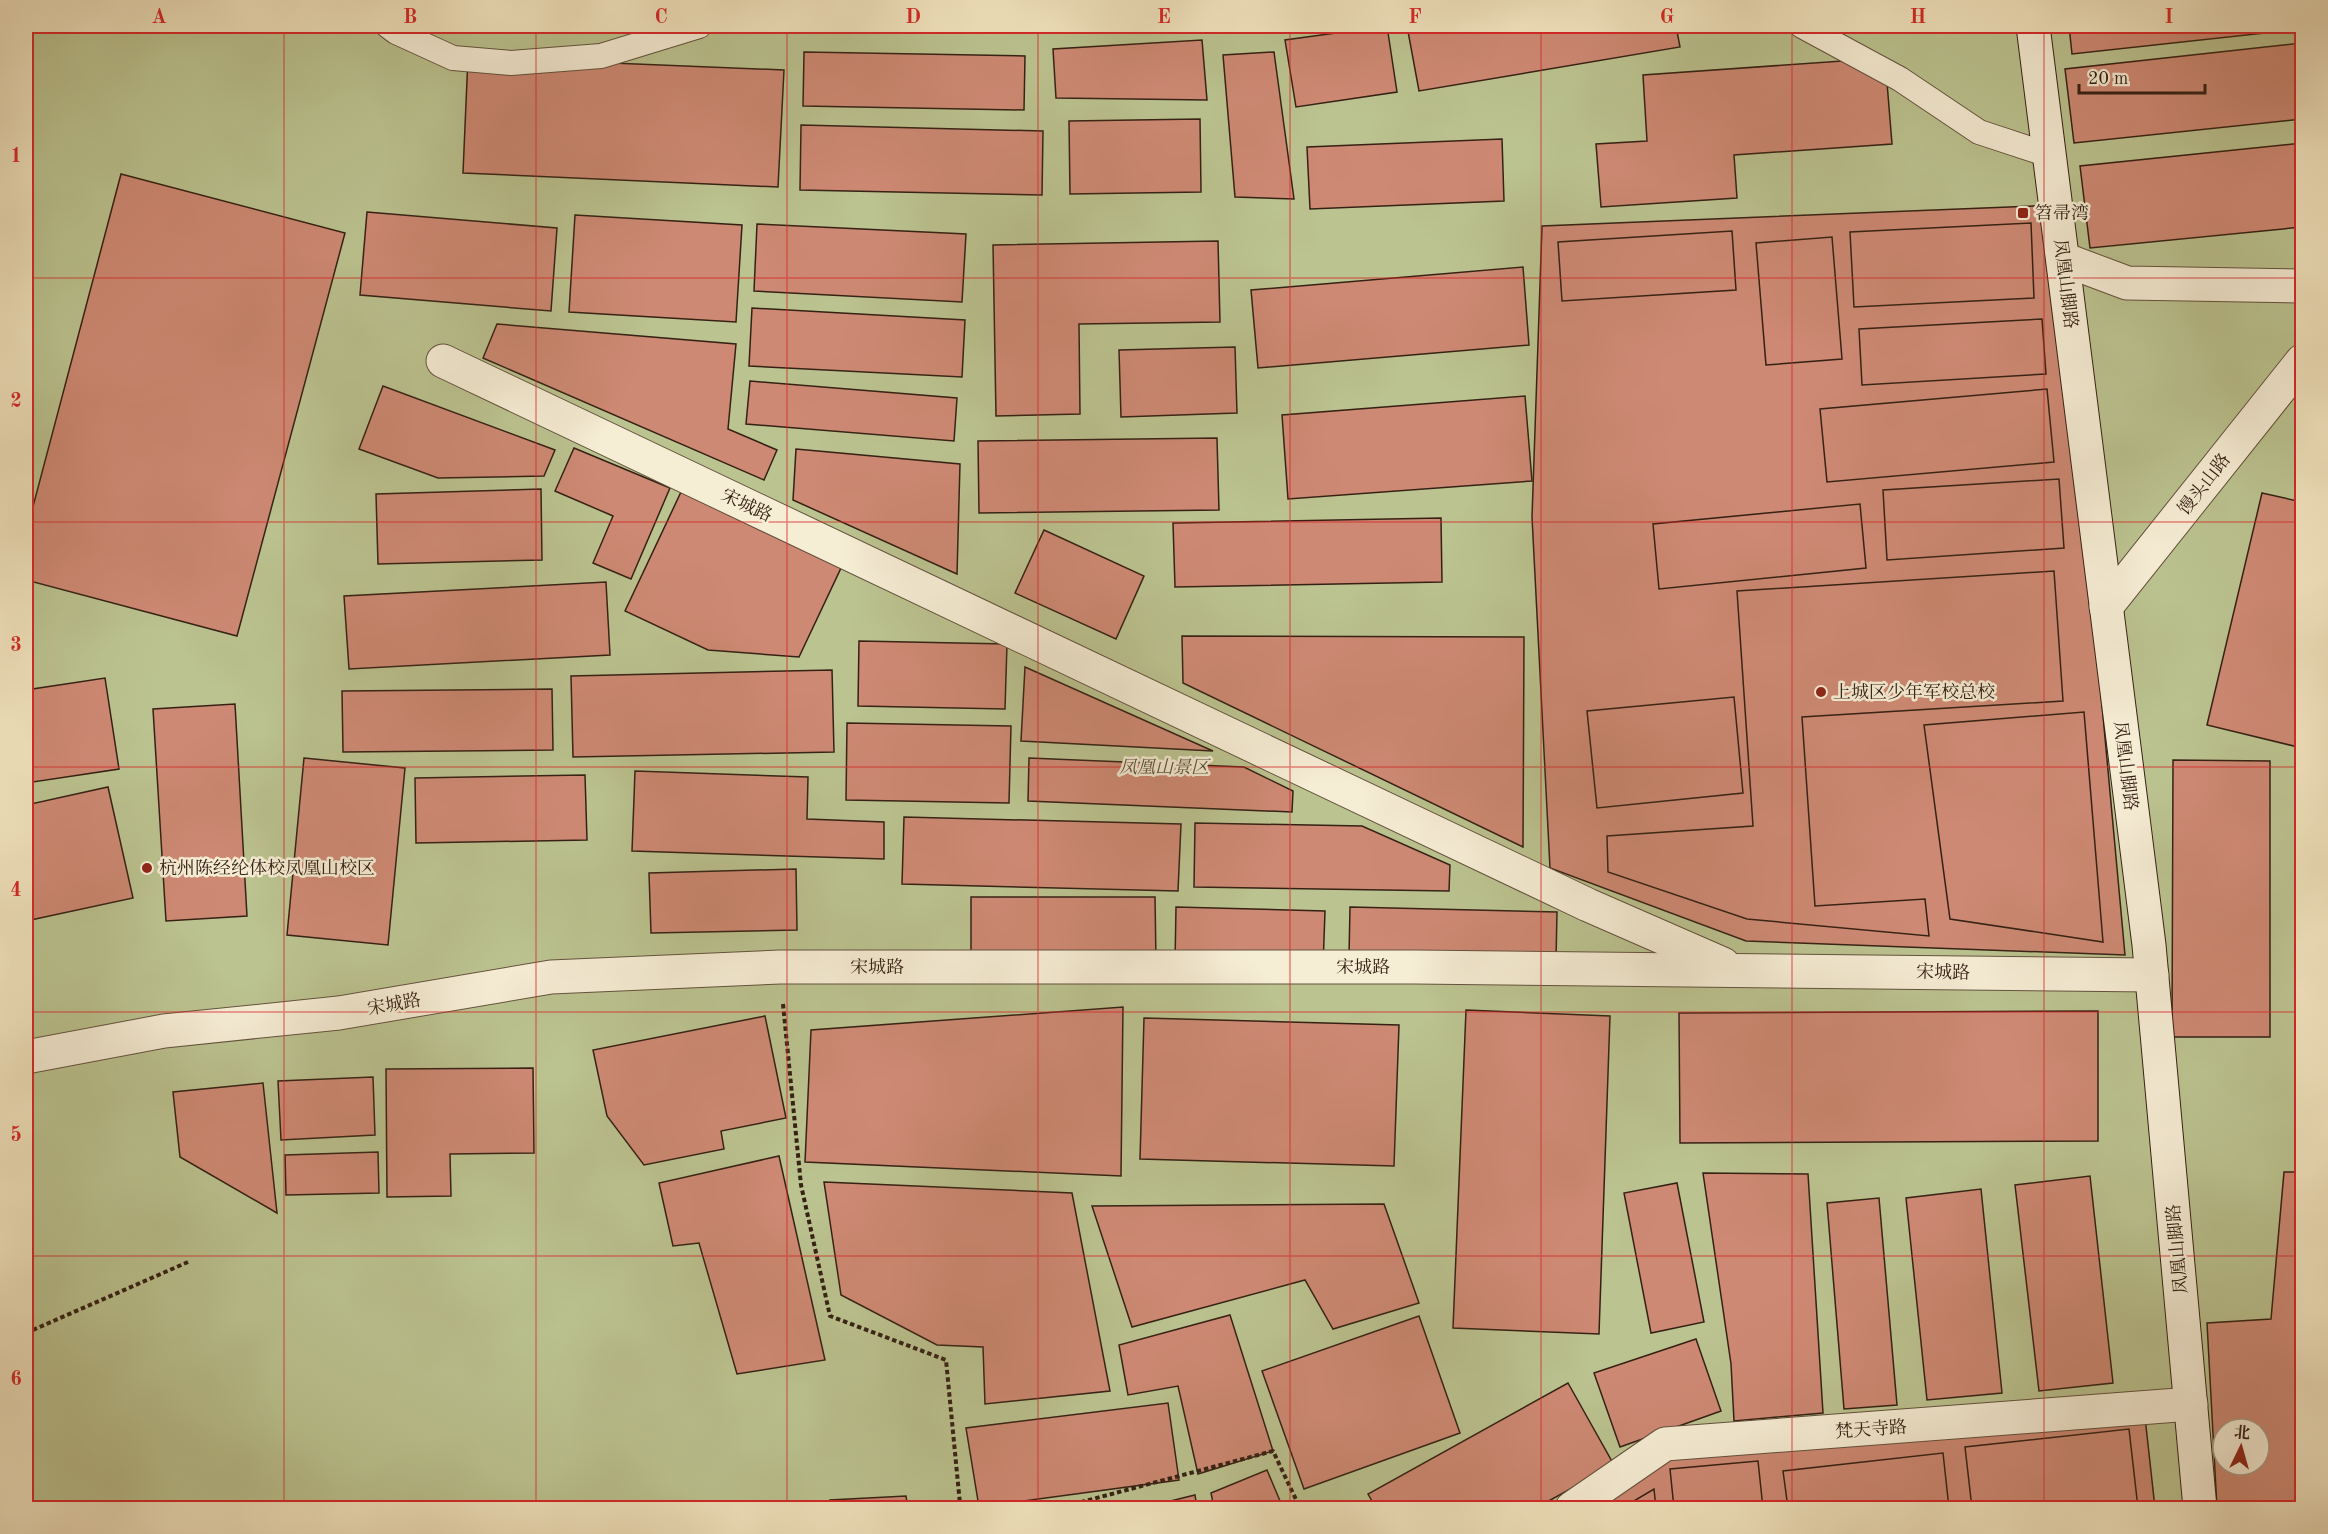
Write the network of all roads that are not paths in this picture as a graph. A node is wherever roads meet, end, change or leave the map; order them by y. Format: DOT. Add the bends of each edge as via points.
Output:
graph roads {
  1 [pos="388,26"];
  2 [pos="699,26"];
  3 [pos="1802,26"];
  4 [pos="2033,26"];
  5 [pos="2049,155"];
  6 [pos="2063,260"];
  7 [pos="2302,286"];
  8 [pos="2302,360"];
  9 [pos="443,361"];
  10 [pos="2106,608"];
  11 [pos="1735,969"];
  12 [pos="2152,975"];
  13 [pos="26,1057"];
  14 [pos="2191,1404"];
  15 [pos="1572,1509"];
  16 [pos="2200,1509"];
  1 -- 2 [label="lane" via="453,58 511,63 601,56"];
  3 -- 5 [label="lane" via="1900,79 1979,132"];
  4 -- 5 [label="street, 凤凰山脚路"];
  5 -- 6 [label="street, 凤凰山脚路"];
  6 -- 7 [label="street" via="2127,283"];
  6 -- 10 [label="street, 凤凰山脚路"];
  8 -- 10 [label="street, 馒头山路"];
  9 -- 11 [label="street, 宋城路" via="1556,890"];
  10 -- 12 [label="street, 凤凰山脚路"];
  11 -- 12 [label="street, 宋城路"];
  11 -- 13 [label="street, 宋城路" via="780,967 551,977 339,1013 164,1031"];
  12 -- 14 [label="street, 凤凰山脚路"];
  14 -- 15 [label="street, 梵天寺路" via="1665,1444"];
  14 -- 16 [label="street, 凤凰山脚路"];
}
